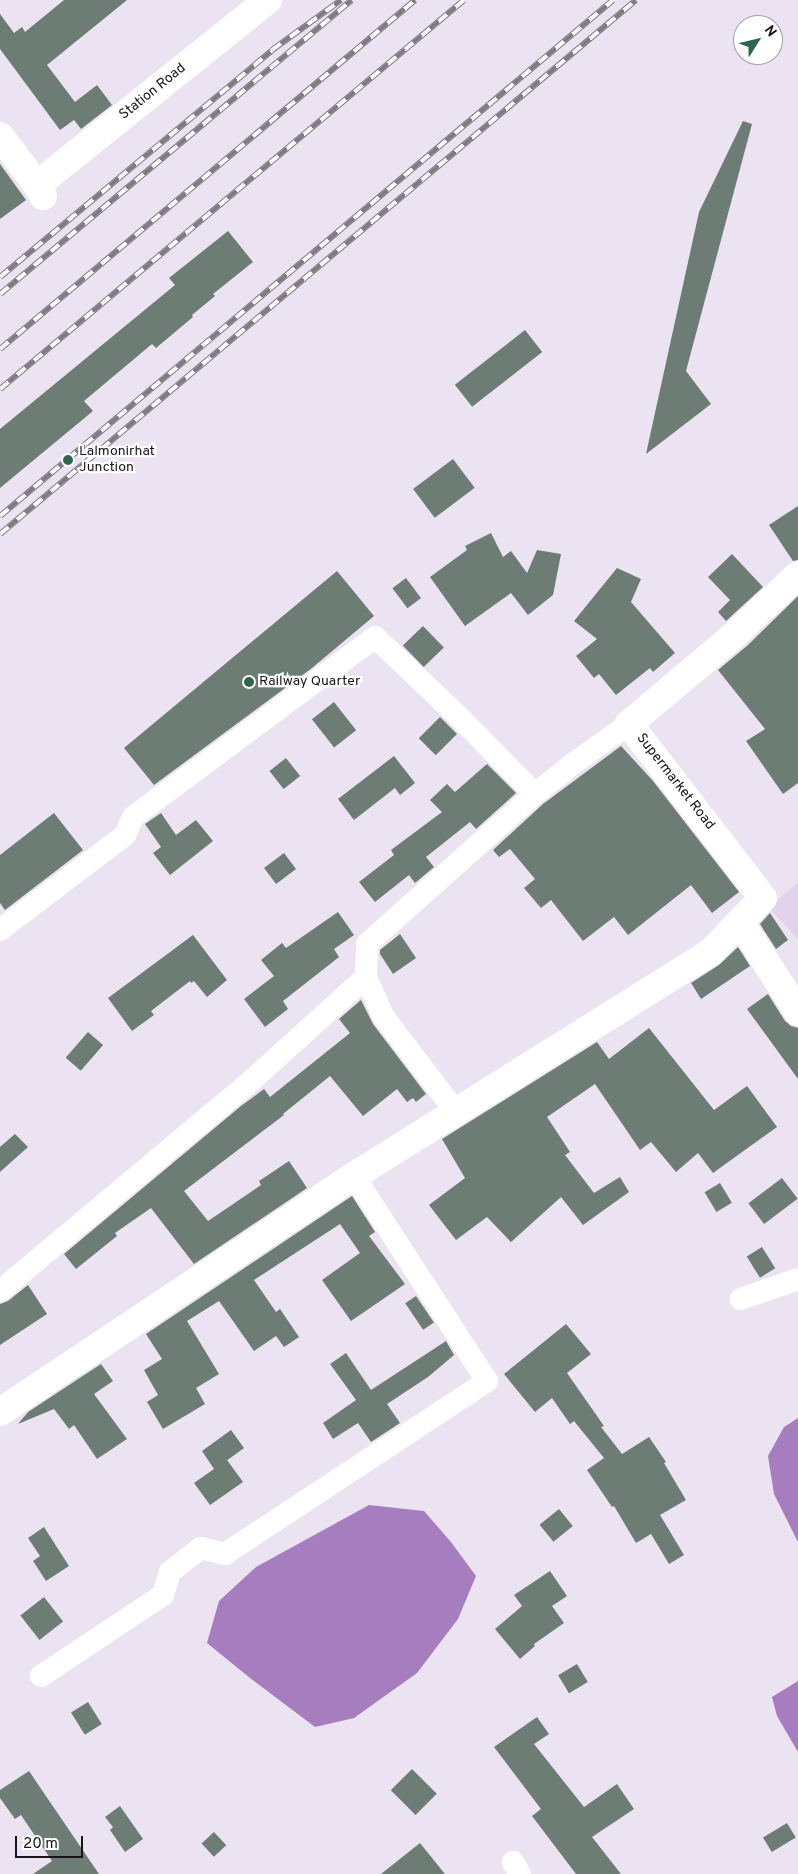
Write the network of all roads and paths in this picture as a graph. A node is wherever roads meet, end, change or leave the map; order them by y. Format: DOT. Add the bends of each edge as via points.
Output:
graph roads {
  1 [pos="268,0"];
  2 [pos="0,136"];
  3 [pos="798,575"];
  4 [pos="630,724"];
  5 [pos="536,794"];
  6 [pos="740,922"];
  7 [pos="0,930"];
  8 [pos="366,977"];
  9 [pos="798,1012"];
  10 [pos="456,1113"];
  11 [pos="354,1176"];
  12 [pos="798,1278"];
  13 [pos="0,1291"];
  14 [pos="741,1300"];
  15 [pos="0,1412"];
  16 [pos="41,1676"];
  1 -- 2 [label="main road, Station Road" via="40,190"];
  3 -- 4 [label="main road, Supermarket Road"];
  4 -- 5 [label="street"];
  4 -- 6 [label="main road, Supermarket Road" via="763,898"];
  5 -- 7 [label="street" via="375,638 133,817 125,834"];
  5 -- 8 [label="street" via="367,944"];
  6 -- 9 [label="main road"];
  6 -- 10 [label="main road" via="711,952"];
  8 -- 10 [label="street" via="383,1016"];
  8 -- 13 [label="street" via="251,1081"];
  10 -- 11 [label="main road"];
  11 -- 15 [label="main road"];
  11 -- 16 [label="street" via="486,1381 225,1554 201,1548 170,1572 163,1596"];
  12 -- 14 [label="street"];
}
